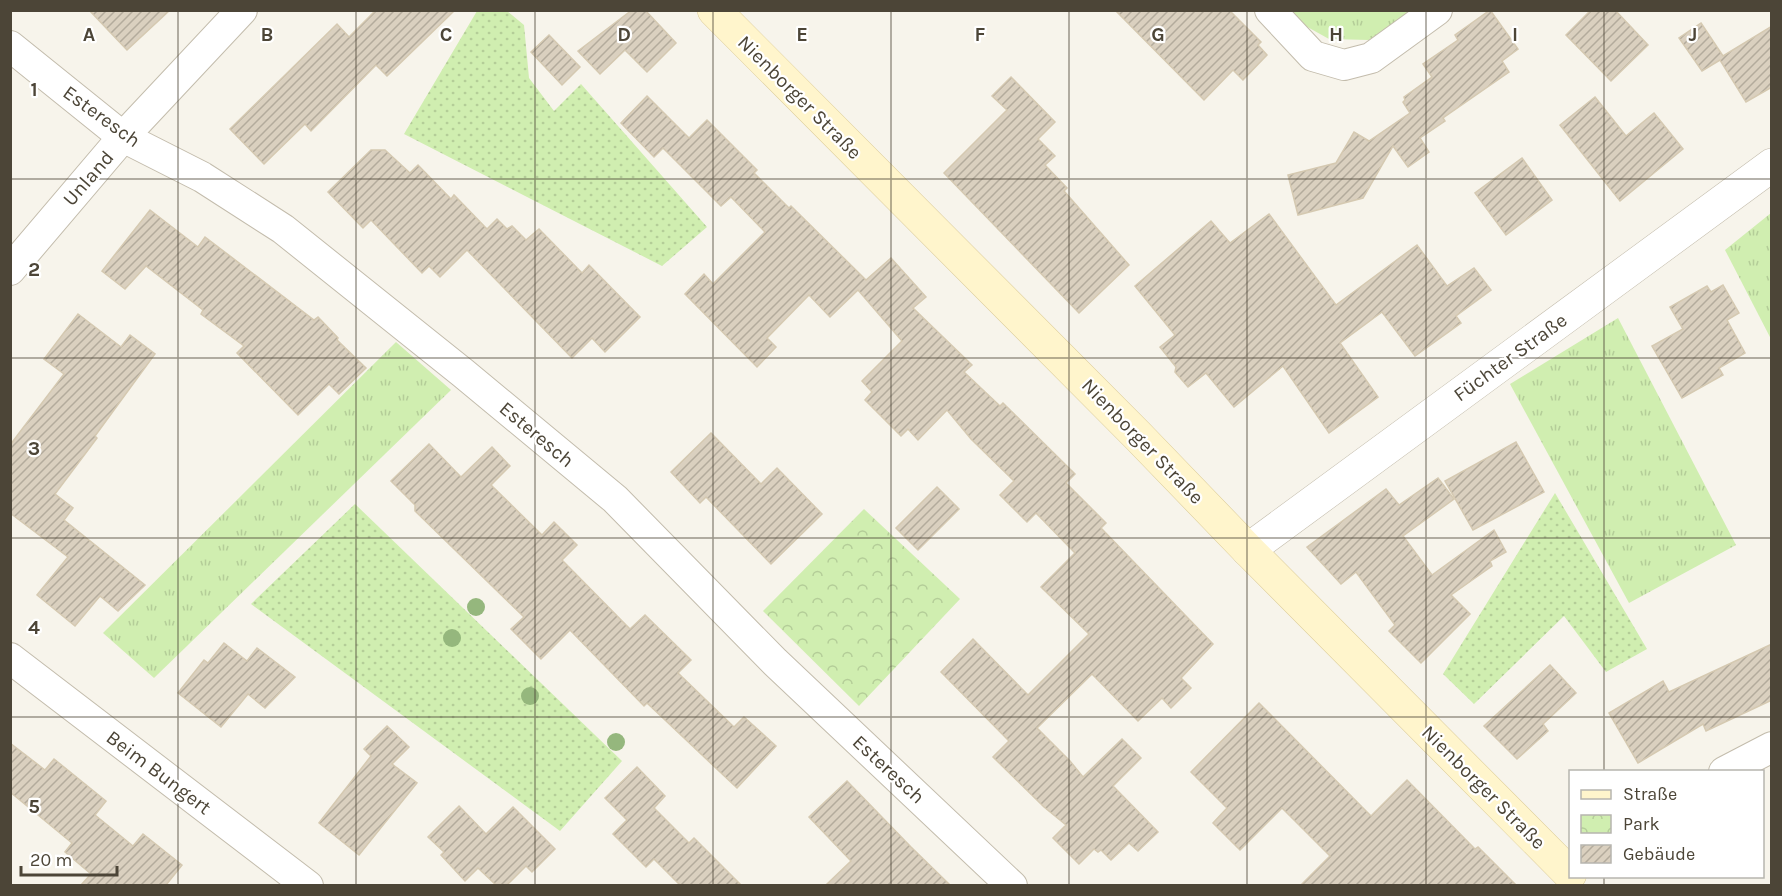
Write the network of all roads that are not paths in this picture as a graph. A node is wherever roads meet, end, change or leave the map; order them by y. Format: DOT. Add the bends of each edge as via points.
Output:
graph roads {
  1 [pos="242,10"];
  2 [pos="714,10"];
  3 [pos="1270,10"];
  4 [pos="1437,10"];
  5 [pos="10,46"];
  6 [pos="123,137"];
  7 [pos="1772,165"];
  8 [pos="10,270"];
  9 [pos="1248,550"];
  10 [pos="10,657"];
  11 [pos="1772,747"];
  12 [pos="1726,770"];
  13 [pos="1569,870"];
  14 [pos="308,885"];
  15 [pos="1012,885"];
  1 -- 6 [label="street, Unland"];
  2 -- 9 [label="main road, Nienborger Straße"];
  3 -- 4 [label="street" via="1313,56 1344,65 1371,58"];
  5 -- 6 [label="street, Esteresch"];
  6 -- 8 [label="street, Unland"];
  6 -- 15 [label="street, Esteresch" via="202,177 283,229 615,499 775,662"];
  7 -- 9 [label="street, Füchter Straße"];
  9 -- 13 [label="main road, Nienborger Straße"];
  10 -- 14 [label="street, Beim Bungert"];
  11 -- 12 [label="street"];
}
